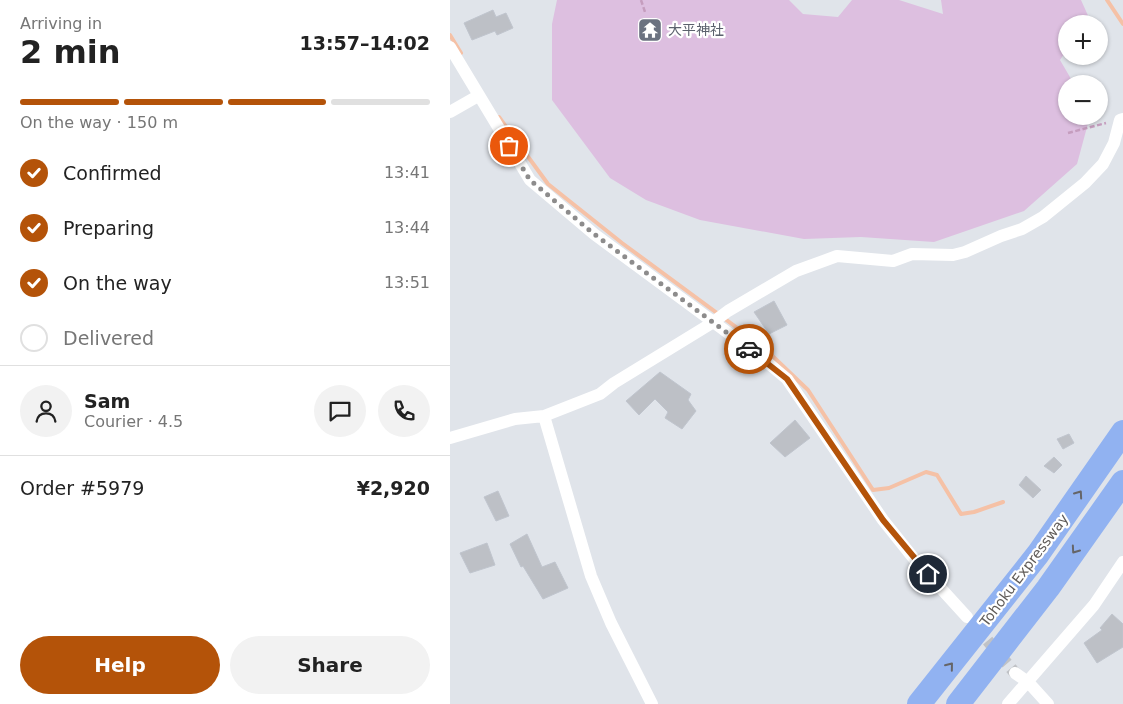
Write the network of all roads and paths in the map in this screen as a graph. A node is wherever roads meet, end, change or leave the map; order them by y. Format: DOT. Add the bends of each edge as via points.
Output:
graph roads {
  1 [pos="641,0"];
  2 [pos="644,12"];
  3 [pos="450,47"];
  4 [pos="478,96"];
  5 [pos="450,112"];
  6 [pos="1121,119"];
  7 [pos="1068,133"];
  8 [pos="718,319"];
  9 [pos="544,416"];
  10 [pos="1123,432"];
  11 [pos="450,438"];
  12 [pos="1123,482"];
  13 [pos="1123,562"];
  14 [pos="967,617"];
  15 [pos="1014,673"];
  16 [pos="1029,683"];
  17 [pos="652,704"];
  18 [pos="920,704"];
  19 [pos="958,704"];
  20 [pos="1008,704"];
  21 [pos="1048,704"];
  1 -- 2 [label="path"];
  3 -- 4 [label="street"];
  4 -- 5 [label="street"];
  4 -- 8 [label="street" via="530,180 594,234"];
  6 -- 7 [label="path"];
  6 -- 8 [label="street" via="1102,164 1078,189 1022,229 953,255 912,254 893,262 838,256 796,271"];
  8 -- 9 [label="street" via="600,394"];
  8 -- 14 [label="street" via="787,379 883,520"];
  9 -- 11 [label="street" via="515,419"];
  9 -- 17 [label="street" via="590,576"];
  18 -- 10 [label="highway, Tohoku Expressway, one-way" via="1038,554"];
  12 -- 19 [label="highway, Tohoku Expressway, one-way" via="1048,588"];
  13 -- 16 [label="street" via="1094,605"];
  15 -- 16 [label="street"];
  16 -- 20 [label="street"];
  16 -- 21 [label="street"];
}
